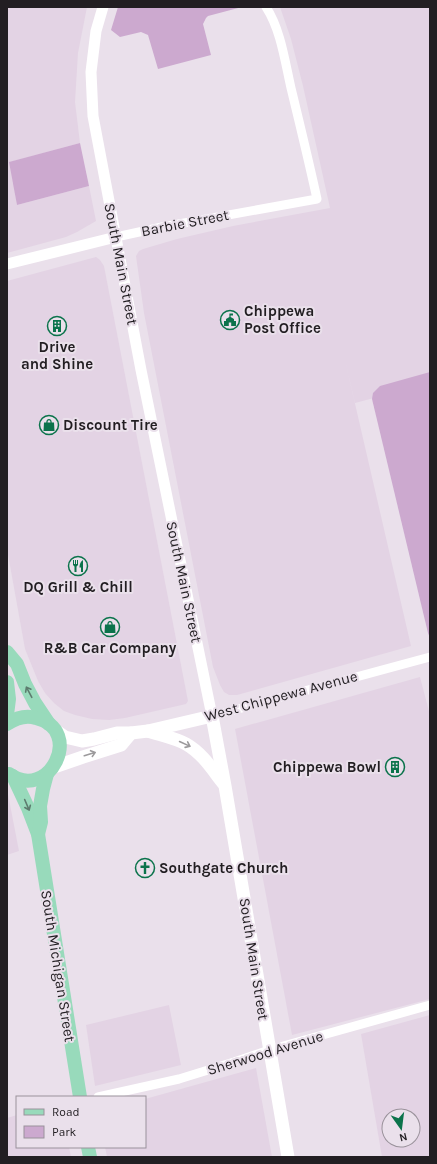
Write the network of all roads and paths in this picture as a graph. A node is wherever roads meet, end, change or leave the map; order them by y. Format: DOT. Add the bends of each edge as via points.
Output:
graph roads {
  1 [pos="103,7"];
  2 [pos="266,7"];
  3 [pos="116,238"];
  4 [pos="7,264"];
  5 [pos="7,652"];
  6 [pos="430,657"];
  7 [pos="7,682"];
  8 [pos="7,715"];
  9 [pos="212,716"];
  10 [pos="7,724"];
  11 [pos="52,728"];
  12 [pos="148,731"];
  13 [pos="131,734"];
  14 [pos="50,771"];
  15 [pos="10,774"];
  16 [pos="225,786"];
  17 [pos="38,834"];
  18 [pos="430,1005"];
  19 [pos="269,1050"];
  20 [pos="80,1096"];
  21 [pos="102,1096"];
  22 [pos="288,1157"];
  1 -- 3 [label="street, South Main Street" via="96,31 91,66 93,116"];
  2 -- 3 [label="street, Barbie Street" via="283,55 317,199 162,227"];
  3 -- 4 [label="street, Barbie Street"];
  3 -- 9 [label="street, South Main Street"];
  11 -- 5 [label="main road, one-way" via="35,703 17,664"];
  6 -- 9 [label="street, West Chippewa Avenue"];
  7 -- 8 [label="main road" via="10,699"];
  9 -- 12 [label="main road, West Chippewa Avenue"];
  9 -- 16 [label="main road, South Main Street"];
  10 -- 11 [label="main road" via="20,717 31,717 41,719"];
  11 -- 13 [label="main road, West Chippewa Avenue" via="65,737 82,741 117,733"];
  11 -- 14 [label="main road, South Michigan Street" via="60,748 59,756"];
  12 -- 13 [label="main road, West Chippewa Avenue"];
  12 -- 16 [label="main road, one-way" via="191,747 205,760"];
  14 -- 13 [label="main road, one-way" via="121,745"];
  14 -- 15 [label="main road" via="30,780 21,780"];
  14 -- 17 [label="main road, South Michigan Street" via="42,795"];
  15 -- 17 [label="main road, South Michigan Street, one-way"];
  16 -- 19 [label="main road, South Main Street"];
  17 -- 20 [label="main road, South Michigan Street"];
  18 -- 19 [label="street, Sherwood Avenue"];
  19 -- 21 [label="street, Sherwood Avenue" via="178,1079"];
  19 -- 22 [label="main road, South Main Street"];
}
